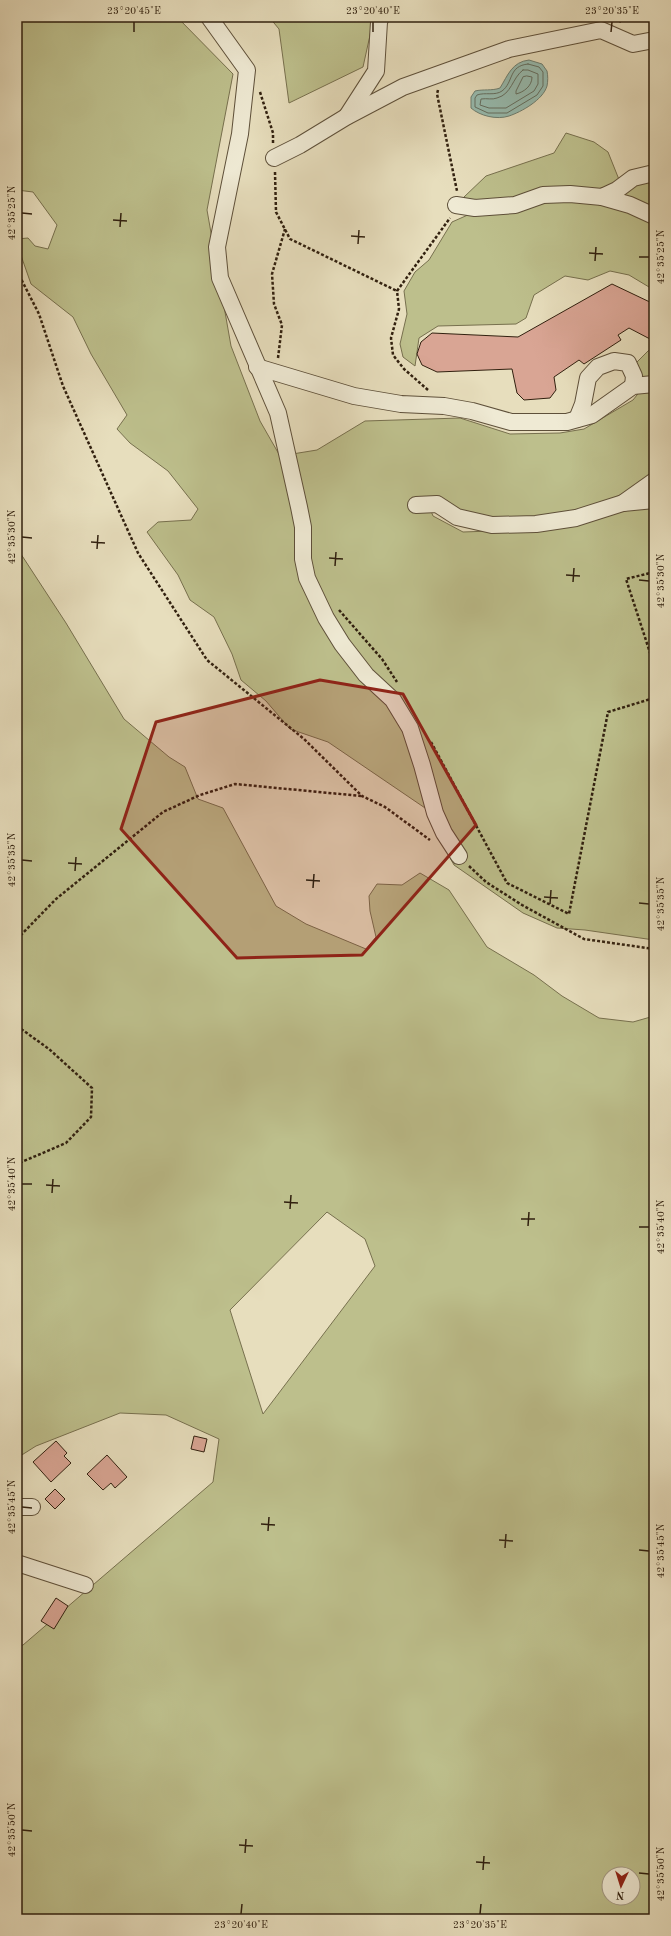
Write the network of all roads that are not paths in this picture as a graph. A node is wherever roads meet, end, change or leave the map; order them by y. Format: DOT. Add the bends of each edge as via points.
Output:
graph roads {
  1 [pos="209,17"];
  2 [pos="381,17"];
  3 [pos="654,40"];
  4 [pos="346,117"];
  5 [pos="274,158"];
  6 [pos="654,173"];
  7 [pos="602,197"];
  8 [pos="456,206"];
  9 [pos="654,216"];
  10 [pos="257,367"];
  11 [pos="654,384"];
  12 [pos="633,386"];
  13 [pos="576,419"];
  14 [pos="654,481"];
  15 [pos="654,500"];
  16 [pos="623,503"];
  17 [pos="416,505"];
  18 [pos="459,856"];
  19 [pos="17,1564"];
  20 [pos="85,1585"];
  1 -- 10 [label="street" via="247,70 240,134 217,247 220,278"];
  2 -- 4 [label="street" via="376,71"];
  3 -- 4 [label="street" via="633,44 601,30 509,49 403,87"];
  4 -- 5 [label="street"];
  6 -- 7 [label="street" via="633,178"];
  7 -- 8 [label="street" via="543,195 516,205 475,208"];
  7 -- 9 [label="street" via="630,205"];
  10 -- 13 [label="street" via="354,396 401,404 444,406 511,422 567,422"];
  10 -- 18 [label="street" via="281,425 299,507 307,578 342,644 366,675 393,700 410,728 435,813"];
  11 -- 12 [label="street"];
  12 -- 13 [label="street" via="592,414"];
  12 -- 13 [label="street" via="634,376 628,363 614,361 598,367 588,378 583,404"];
  14 -- 16 [label="street"];
  15 -- 16 [label="street"];
  16 -- 17 [label="street" via="576,518 536,524 492,525 457,517 437,504"];
  19 -- 20 [label="street"];
}
